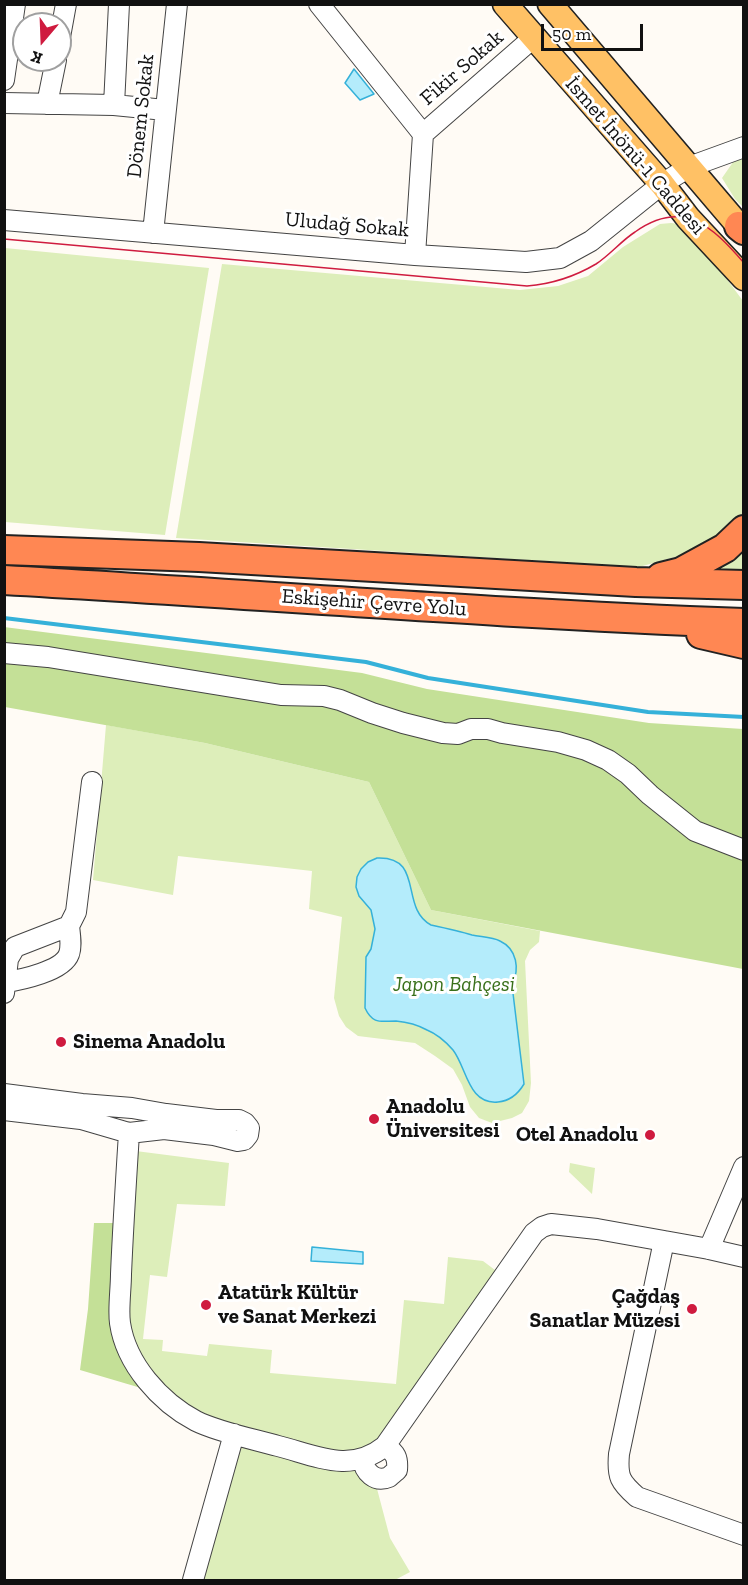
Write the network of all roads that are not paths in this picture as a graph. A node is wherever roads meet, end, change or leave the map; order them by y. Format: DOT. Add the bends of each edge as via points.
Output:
graph roads {
  1 [pos="15,4"];
  2 [pos="119,4"];
  3 [pos="177,4"];
  4 [pos="320,4"];
  5 [pos="505,4"];
  6 [pos="550,4"];
  7 [pos="533,38"];
  8 [pos="54,72"];
  9 [pos="4,80"];
  10 [pos="4,103"];
  11 [pos="47,104"];
  12 [pos="114,105"];
  13 [pos="165,110"];
  14 [pos="423,134"];
  15 [pos="744,147"];
  16 [pos="689,167"];
  17 [pos="662,184"];
  18 [pos="4,220"];
  19 [pos="742,229"];
  20 [pos="153,233"];
  21 [pos="416,255"];
  22 [pos="744,278"];
  23 [pos="744,530"];
  24 [pos="4,536"];
  25 [pos="4,550"];
  26 [pos="199,557"];
  27 [pos="4,580"];
  28 [pos="636,582"];
  29 [pos="744,585"];
  30 [pos="4,600"];
  31 [pos="395,604"];
  32 [pos="635,619"];
  33 [pos="744,623"];
  34 [pos="744,644"];
  35 [pos="4,653"];
  36 [pos="92,782"];
  37 [pos="744,850"];
  38 [pos="69,926"];
  39 [pos="5,982"];
  40 [pos="4,993"];
  41 [pos="4,1094"];
  42 [pos="120,1107"];
  43 [pos="4,1110"];
  44 [pos="145,1110"];
  45 [pos="130,1131"];
  46 [pos="744,1167"];
  47 [pos="664,1241"];
  48 [pos="708,1249"];
  49 [pos="744,1257"];
  50 [pos="234,1434"];
  51 [pos="385,1446"];
  52 [pos="357,1463"];
  53 [pos="744,1535"];
  54 [pos="193,1581"];
  1 -- 9 [label="street"];
  2 -- 12 [label="street"];
  3 -- 13 [label="street, Dönem Sokak"];
  4 -- 14 [label="street"];
  5 -- 7 [label="main road, İsmet İnönü-1 Caddesi"];
  6 -- 16 [label="main road, İsmet İnönü-1 Caddesi"];
  7 -- 14 [label="street, Fikir Sokak"];
  7 -- 17 [label="main road, İsmet İnönü-1 Caddesi"];
  8 -- 11 [label="street"];
  10 -- 11 [label="street"];
  11 -- 12 [label="street"];
  12 -- 13 [label="street"];
  13 -- 20 [label="street, Dönem Sokak"];
  14 -- 21 [label="street"];
  15 -- 16 [label="street, Uludağ Sokak"];
  16 -- 17 [label="street, Uludağ Sokak"];
  16 -- 19 [label="main road, İsmet İnönü-1 Caddesi"];
  17 -- 21 [label="street, Uludağ Sokak" via="591,241 560,258 526,262"];
  17 -- 22 [label="main road, İsmet İnönü-1 Caddesi" via="687,218"];
  18 -- 20 [label="street, Uludağ Sokak"];
  20 -- 21 [label="street, Uludağ Sokak"];
  23 -- 28 [label="highway" via="725,548 681,572"];
  24 -- 26 [label="highway"];
  25 -- 26 [label="highway, Eskişehir Çevre Yolu"];
  26 -- 28 [label="highway, Eskişehir Çevre Yolu"];
  27 -- 31 [label="highway, Eskişehir Çevre Yolu"];
  28 -- 29 [label="highway, Eskişehir Çevre Yolu"];
  30 -- 31 [label="highway"];
  31 -- 32 [label="highway, Eskişehir Çevre Yolu"];
  32 -- 33 [label="highway, Eskişehir Çevre Yolu"];
  32 -- 34 [label="highway"];
  35 -- 37 [label="street" via="281,695 324,696 443,733 488,729 558,742 608,760 695,831"];
  36 -- 38 [label="street" via="78,907"];
  38 -- 39 [label="street" via="15,948 8,959"];
  38 -- 39 [label="street" via="71,944 64,962 48,971"];
  39 -- 40 [label="street"];
  41 -- 42 [label="street"];
  42 -- 44 [label="street"];
  42 -- 45 [label="street"];
  43 -- 45 [label="street" via="81,1119"];
  44 -- 45 [label="street"];
  44 -- 45 [label="street" via="240,1120 249,1128 248,1135 238,1141 164,1129"];
  45 -- 50 [label="street" via="120,1323 125,1341 142,1374 167,1402 198,1422"];
  46 -- 48 [label="street"];
  47 -- 48 [label="street"];
  47 -- 51 [label="street" via="597,1229 551,1224 542,1227 534,1233"];
  47 -- 53 [label="street" via="617,1472 623,1485 637,1497"];
  48 -- 49 [label="street"];
  50 -- 52 [label="street" via="333,1461"];
  50 -- 54 [label="street"];
  51 -- 52 [label="street"];
  51 -- 52 [label="street" via="398,1460 397,1470 389,1477 369,1474"];
}
